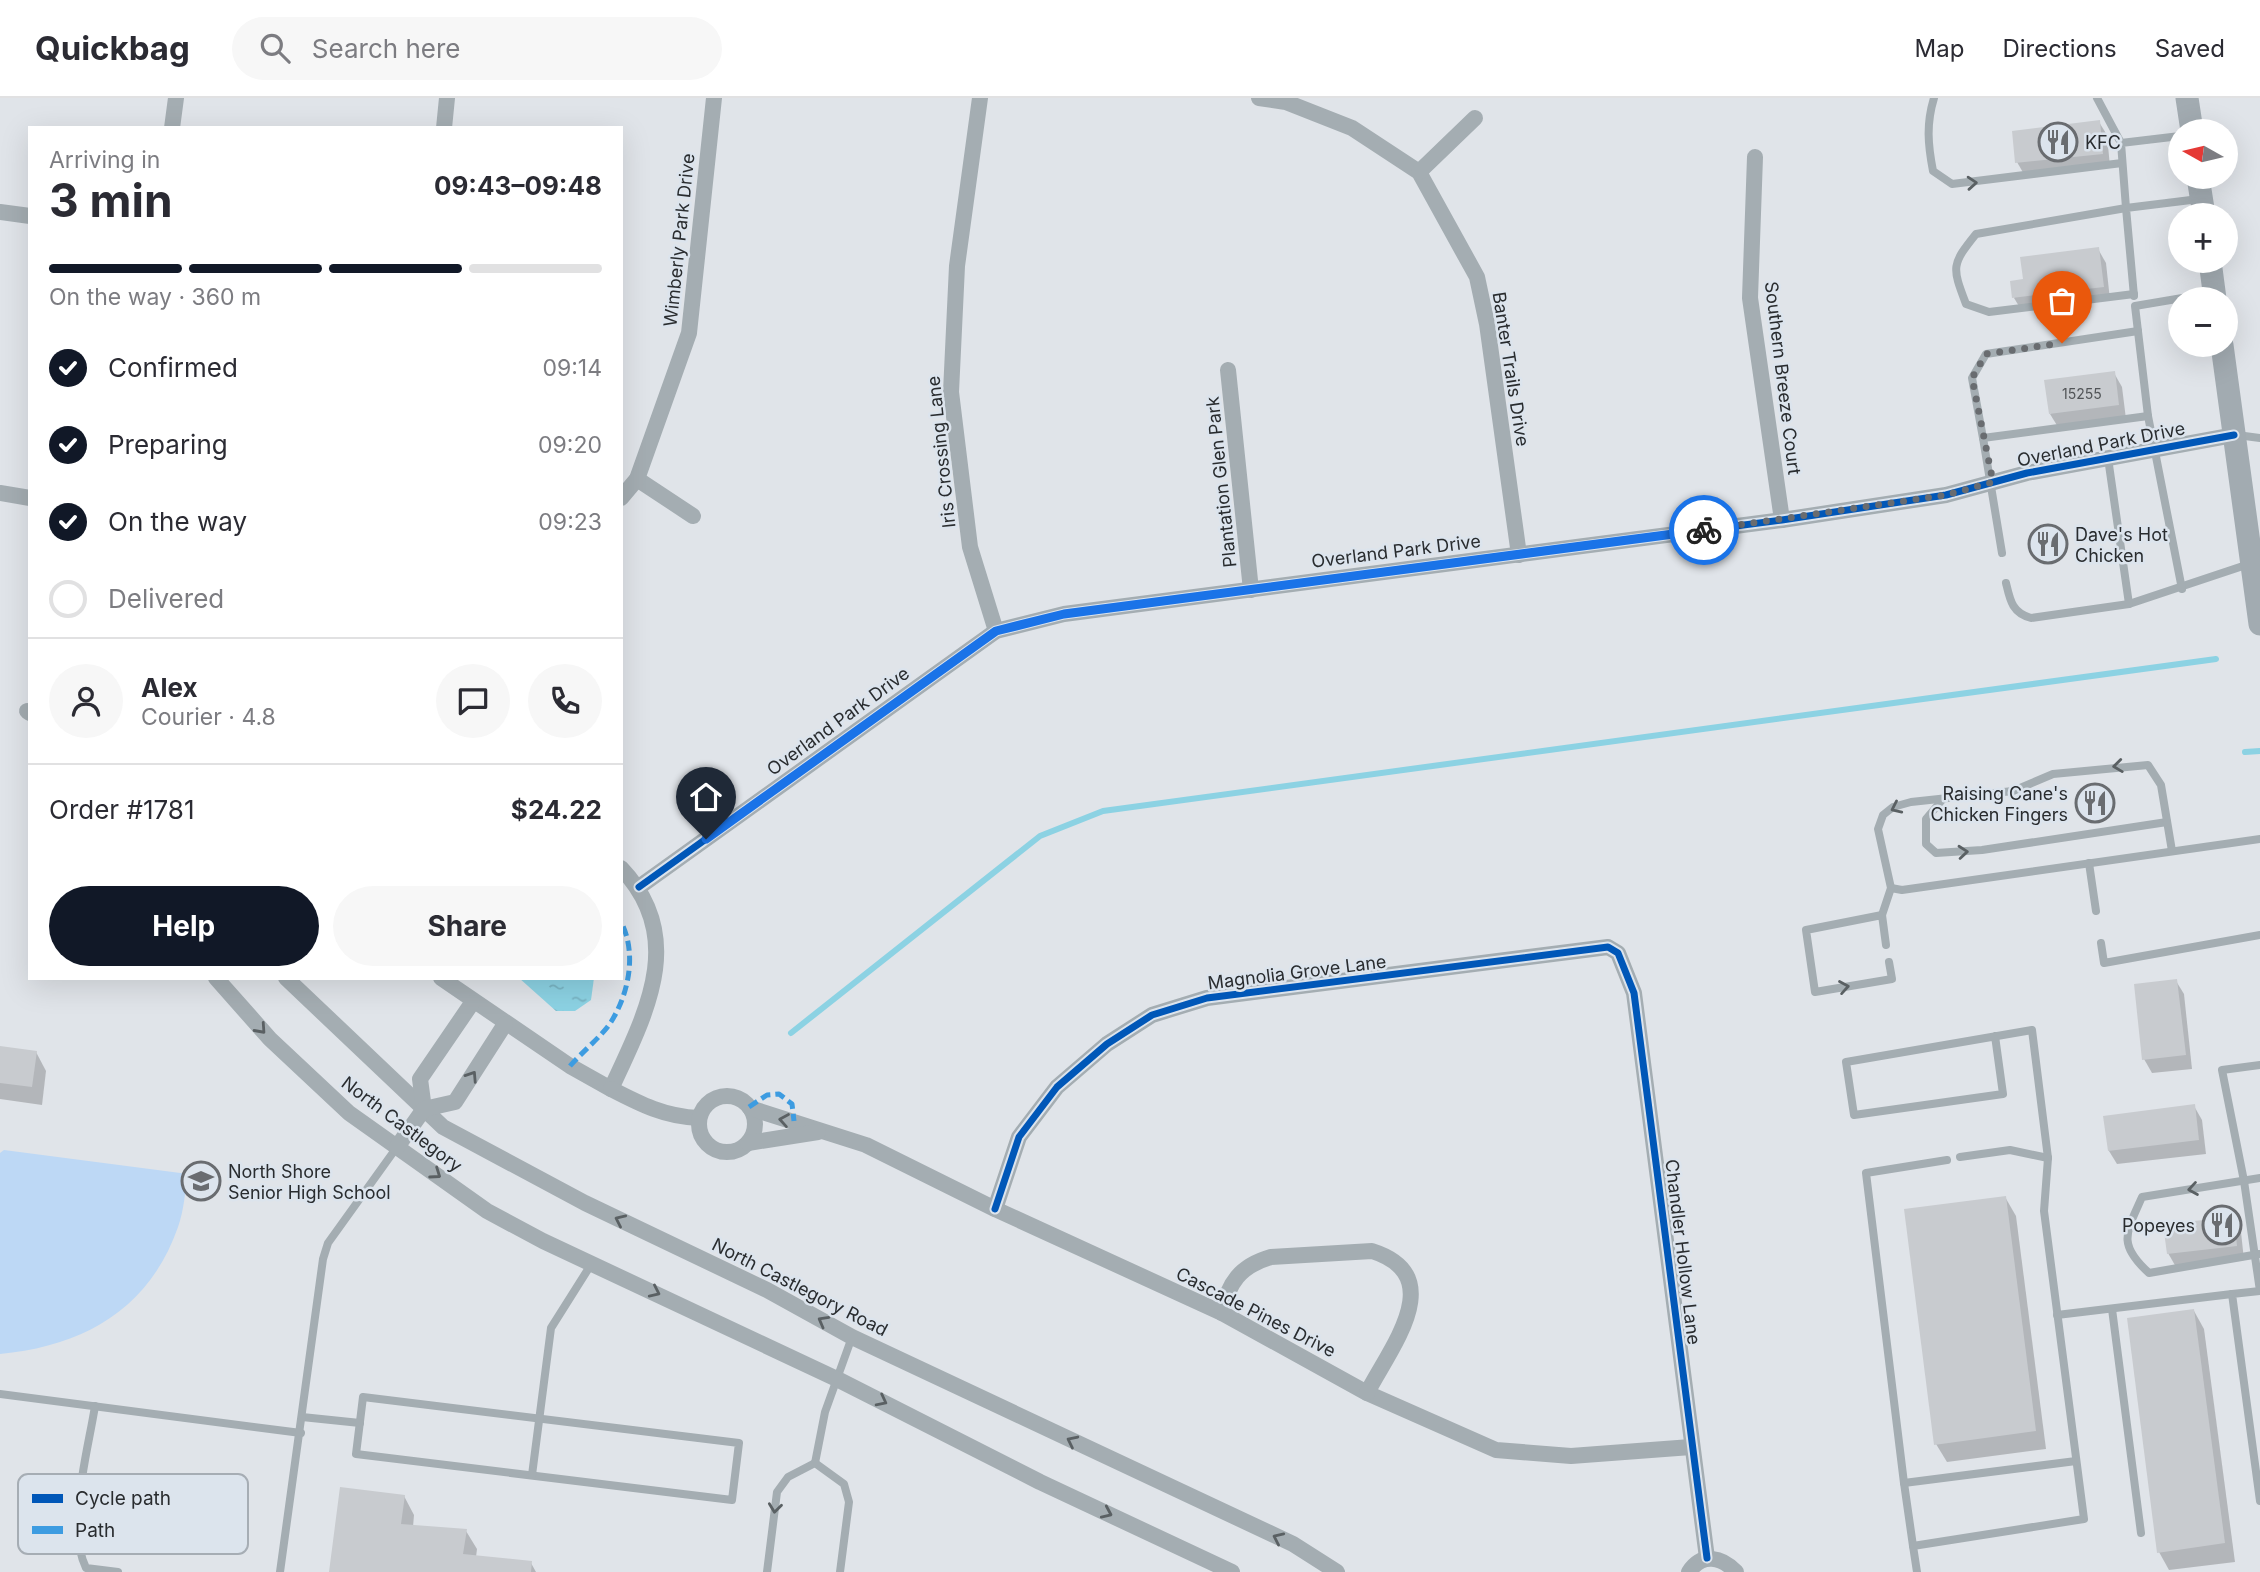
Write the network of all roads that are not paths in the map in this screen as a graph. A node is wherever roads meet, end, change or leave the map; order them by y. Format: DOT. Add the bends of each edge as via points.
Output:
graph roads {
  1 [pos="176,98"];
  2 [pos="447,98"];
  3 [pos="715,98"];
  4 [pos="980,98"];
  5 [pos="1259,98"];
  6 [pos="1934,98"];
  7 [pos="2097,98"];
  8 [pos="2187,98"];
  9 [pos="1475,118"];
  10 [pos="2190,119"];
  11 [pos="172,126"];
  12 [pos="443,126"];
  13 [pos="2168,138"];
  14 [pos="2121,144"];
  15 [pos="1755,157"];
  16 [pos="2122,163"];
  17 [pos="1419,172"];
  18 [pos="2201,197"];
  19 [pos="2126,208"];
  20 [pos="0,212"];
  21 [pos="28,216"];
  22 [pos="2134,294"];
  23 [pos="2168,302"];
  24 [pos="2135,306"];
  25 [pos="2138,331"];
  26 [pos="2224,357"];
  27 [pos="1228,370"];
  28 [pos="2148,416"];
  29 [pos="2234,435"];
  30 [pos="1983,438"];
  31 [pos="2260,438"];
  32 [pos="2156,449"];
  33 [pos="2108,458"];
  34 [pos="637,478"];
  35 [pos="1993,482"];
  36 [pos="0,493"];
  37 [pos="623,496"];
  38 [pos="28,498"];
  39 [pos="693,516"];
  40 [pos="1782,520"];
  41 [pos="2002,553"];
  42 [pos="1519,555"];
  43 [pos="2256,563"];
  44 [pos="2006,583"];
  45 [pos="2182,589"];
  46 [pos="1251,590"];
  47 [pos="2129,604"];
  48 [pos="2260,624"];
  49 [pos="996,631"];
  50 [pos="1943,798"];
  51 [pos="2167,822"];
  52 [pos="2260,839"];
  53 [pos="2172,852"];
  54 [pos="2089,863"];
  55 [pos="623,870"];
  56 [pos="639,887"];
  57 [pos="1891,888"];
  58 [pos="2096,911"];
  59 [pos="1882,915"];
  60 [pos="2260,934"];
  61 [pos="2101,943"];
  62 [pos="1886,944"];
  63 [pos="1618,953"];
  64 [pos="1889,962"];
  65 [pos="218,980"];
  66 [pos="287,980"];
  67 [pos="443,980"];
  68 [pos="472,1003"];
  69 [pos="505,1024"];
  70 [pos="1995,1037"];
  71 [pos="2260,1065"];
  72 [pos="611,1089"];
  73 [pos="750,1108"];
  74 [pos="424,1109"];
  75 [pos="699,1118"];
  76 [pos="818,1132"];
  77 [pos="748,1143"];
  78 [pos="397,1147"];
  79 [pos="1960,1157"];
  80 [pos="2048,1158"];
  81 [pos="1947,1160"];
  82 [pos="2260,1178"];
  83 [pos="2244,1181"];
  84 [pos="995,1209"];
  85 [pos="2258,1254"];
  86 [pos="593,1263"];
  87 [pos="2232,1294"];
  88 [pos="2112,1309"];
  89 [pos="1222,1313"];
  90 [pos="2057,1315"];
  91 [pos="852,1337"];
  92 [pos="836,1378"];
  93 [pos="1367,1393"];
  94 [pos="0,1394"];
  95 [pos="95,1406"];
  96 [pos="302,1417"];
  97 [pos="539,1419"];
  98 [pos="360,1423"];
  99 [pos="300,1433"];
  100 [pos="1691,1447"];
  101 [pos="2076,1461"];
  102 [pos="815,1463"];
  103 [pos="85,1474"];
  104 [pos="532,1475"];
  105 [pos="1904,1483"];
  106 [pos="2260,1501"];
  107 [pos="2141,1533"];
  108 [pos="1913,1546"];
  109 [pos="80,1554"];
  110 [pos="1707,1558"];
  111 [pos="118,1572"];
  112 [pos="280,1572"];
  113 [pos="767,1572"];
  114 [pos="840,1572"];
  115 [pos="1233,1572"];
  116 [pos="1337,1572"];
  117 [pos="1689,1572"];
  118 [pos="1736,1572"];
  119 [pos="1917,1572"];
  1 -- 11 [label="street"];
  2 -- 12 [label="street"];
  3 -- 34 [label="street, Wimberly Park Drive" via="689,333"];
  4 -- 49 [label="street, Iris Crossing Lane" via="957,266 951,392 970,547"];
  5 -- 17 [label="street, Banter Trails Drive" via="1286,102 1352,128"];
  6 -- 16 [label="lane, one-way" via="1927,142 1931,162 1933,171 1952,184"];
  7 -- 14 [label="lane"];
  8 -- 10 [label="main road"];
  9 -- 17 [label="street"];
  13 -- 14 [label="lane"];
  14 -- 16 [label="lane"];
  15 -- 40 [label="street, Southern Breeze Court" via="1751,298"];
  16 -- 19 [label="lane"];
  17 -- 42 [label="street, Banter Trails Drive" via="1477,277"];
  18 -- 19 [label="lane"];
  19 -- 22 [label="lane"];
  19 -- 22 [label="lane" via="1976,234 1956,259 1954,273 1966,304 1989,312"];
  20 -- 21 [label="street"];
  22 -- 24 [label="lane"];
  23 -- 24 [label="lane"];
  24 -- 25 [label="lane"];
  25 -- 28 [label="lane"];
  25 -- 30 [label="lane" via="1986,354 1972,378"];
  26 -- 29 [label="main road"];
  27 -- 46 [label="street, Plantation Glen Park"];
  28 -- 30 [label="lane"];
  28 -- 32 [label="lane"];
  29 -- 31 [label="lane"];
  29 -- 32 [label="street, Overland Park Drive"];
  29 -- 43 [label="main road"];
  30 -- 35 [label="lane"];
  32 -- 33 [label="street, Overland Park Drive"];
  32 -- 45 [label="lane"];
  33 -- 35 [label="street, Overland Park Drive"];
  33 -- 47 [label="lane"];
  34 -- 37 [label="street, Wimberly Park Drive"];
  34 -- 39 [label="street"];
  35 -- 40 [label="street, Overland Park Drive" via="1946,495"];
  35 -- 41 [label="lane"];
  36 -- 38 [label="street"];
  40 -- 42 [label="street, Overland Park Drive"];
  42 -- 46 [label="street, Overland Park Drive"];
  43 -- 45 [label="lane"];
  43 -- 48 [label="main road"];
  44 -- 47 [label="lane" via="2011,604 2020,615 2031,618"];
  45 -- 47 [label="lane"];
  46 -- 49 [label="street, Overland Park Drive" via="1064,614"];
  49 -- 56 [label="street, Overland Park Drive"];
  51 -- 50 [label="lane, one-way" via="2161,785 2148,765 2053,774 2025,788"];
  50 -- 51 [label="lane, one-way" via="1926,819 1926,844 1936,853"];
  50 -- 57 [label="lane, one-way" via="1893,807 1883,815 1878,829"];
  51 -- 53 [label="lane"];
  52 -- 53 [label="lane"];
  53 -- 54 [label="lane"];
  54 -- 57 [label="lane"];
  54 -- 58 [label="lane"];
  55 -- 56 [label="street"];
  56 -- 72 [label="street" via="657,939 656,975 644,1018"];
  57 -- 59 [label="lane"];
  59 -- 62 [label="lane"];
  59 -- 64 [label="lane, one-way" via="1806,930 1815,992 1892,979"];
  60 -- 61 [label="lane" via="2104,963"];
  63 -- 84 [label="street, Magnolia Grove Lane" via="1608,947 1590,948 1207,998 1152,1015 1107,1044 1057,1087 1019,1137"];
  63 -- 100 [label="street, Chandler Hollow Lane" via="1634,993"];
  65 -- 78 [label="street, North Castlegory, one-way" via="349,1113"];
  66 -- 74 [label="street, North Castlegory Road"];
  67 -- 68 [label="street"];
  68 -- 69 [label="street"];
  68 -- 74 [label="street" via="420,1079"];
  69 -- 72 [label="street"];
  74 -- 69 [label="street, one-way" via="455,1102"];
  70 -- 70 [label="lane" via="1846,1062 1854,1115 2003,1094"];
  70 -- 80 [label="lane" via="2032,1030"];
  71 -- 83 [label="lane" via="2222,1070"];
  72 -- 75 [label="street" via="649,1109"];
  73 -- 75 [label="street" via="743,1101 723,1096 705,1105"];
  76 -- 73 [label="street, Cascade Pines Drive, one-way"];
  73 -- 77 [label="street" via="755,1127"];
  74 -- 78 [label="street"];
  91 -- 74 [label="street, North Castlegory Road, one-way" via="767,1290 585,1203 443,1127"];
  75 -- 77 [label="street" via="702,1137 716,1150 731,1152"];
  76 -- 77 [label="street, Cascade Pines Drive"];
  76 -- 84 [label="street, Cascade Pines Drive" via="866,1145"];
  78 -- 86 [label="street, North Castlegory, one-way" via="487,1211"];
  78 -- 96 [label="lane" via="328,1243"];
  79 -- 80 [label="lane" via="2010,1150"];
  80 -- 90 [label="lane" via="2044,1211"];
  81 -- 105 [label="lane" via="1866,1173"];
  82 -- 83 [label="lane"];
  83 -- 85 [label="lane"];
  83 -- 85 [label="lane, one-way" via="2142,1197 2126,1232 2132,1257 2149,1273"];
  84 -- 89 [label="street, Cascade Pines Drive"];
  85 -- 87 [label="lane" via="2260,1291"];
  86 -- 92 [label="street, one-way"];
  86 -- 97 [label="lane" via="551,1328"];
  87 -- 88 [label="lane"];
  87 -- 106 [label="lane"];
  88 -- 90 [label="lane"];
  88 -- 107 [label="lane"];
  89 -- 93 [label="street, Cascade Pines Drive"];
  89 -- 93 [label="street" via="1232,1282 1256,1261 1372,1251 1388,1256 1409,1278 1412,1305"];
  90 -- 101 [label="lane"];
  91 -- 92 [label="lane"];
  116 -- 91 [label="street, North Castlegory Road, one-way" via="1293,1545"];
  92 -- 102 [label="lane"];
  92 -- 115 [label="street, one-way" via="1040,1482"];
  93 -- 100 [label="street, Cascade Pines Drive" via="1496,1450 1571,1456"];
  94 -- 95 [label="lane"];
  95 -- 99 [label="lane"];
  95 -- 103 [label="lane"];
  96 -- 98 [label="lane"];
  96 -- 99 [label="lane"];
  97 -- 98 [label="lane" via="363,1396"];
  97 -- 104 [label="lane"];
  97 -- 104 [label="lane" via="739,1443 732,1500"];
  98 -- 104 [label="lane" via="356,1454"];
  99 -- 112 [label="lane"];
  100 -- 110 [label="street, Chandler Hollow Lane"];
  101 -- 105 [label="lane"];
  101 -- 108 [label="lane" via="2084,1519"];
  102 -- 113 [label="lane, one-way" via="788,1477 777,1492"];
  102 -- 114 [label="lane" via="844,1484 849,1502"];
  105 -- 108 [label="lane"];
  108 -- 119 [label="lane"];
  109 -- 111 [label="lane" via="86,1568"];
  110 -- 117 [label="street"];
  110 -- 118 [label="street" via="1728,1563"];
}
